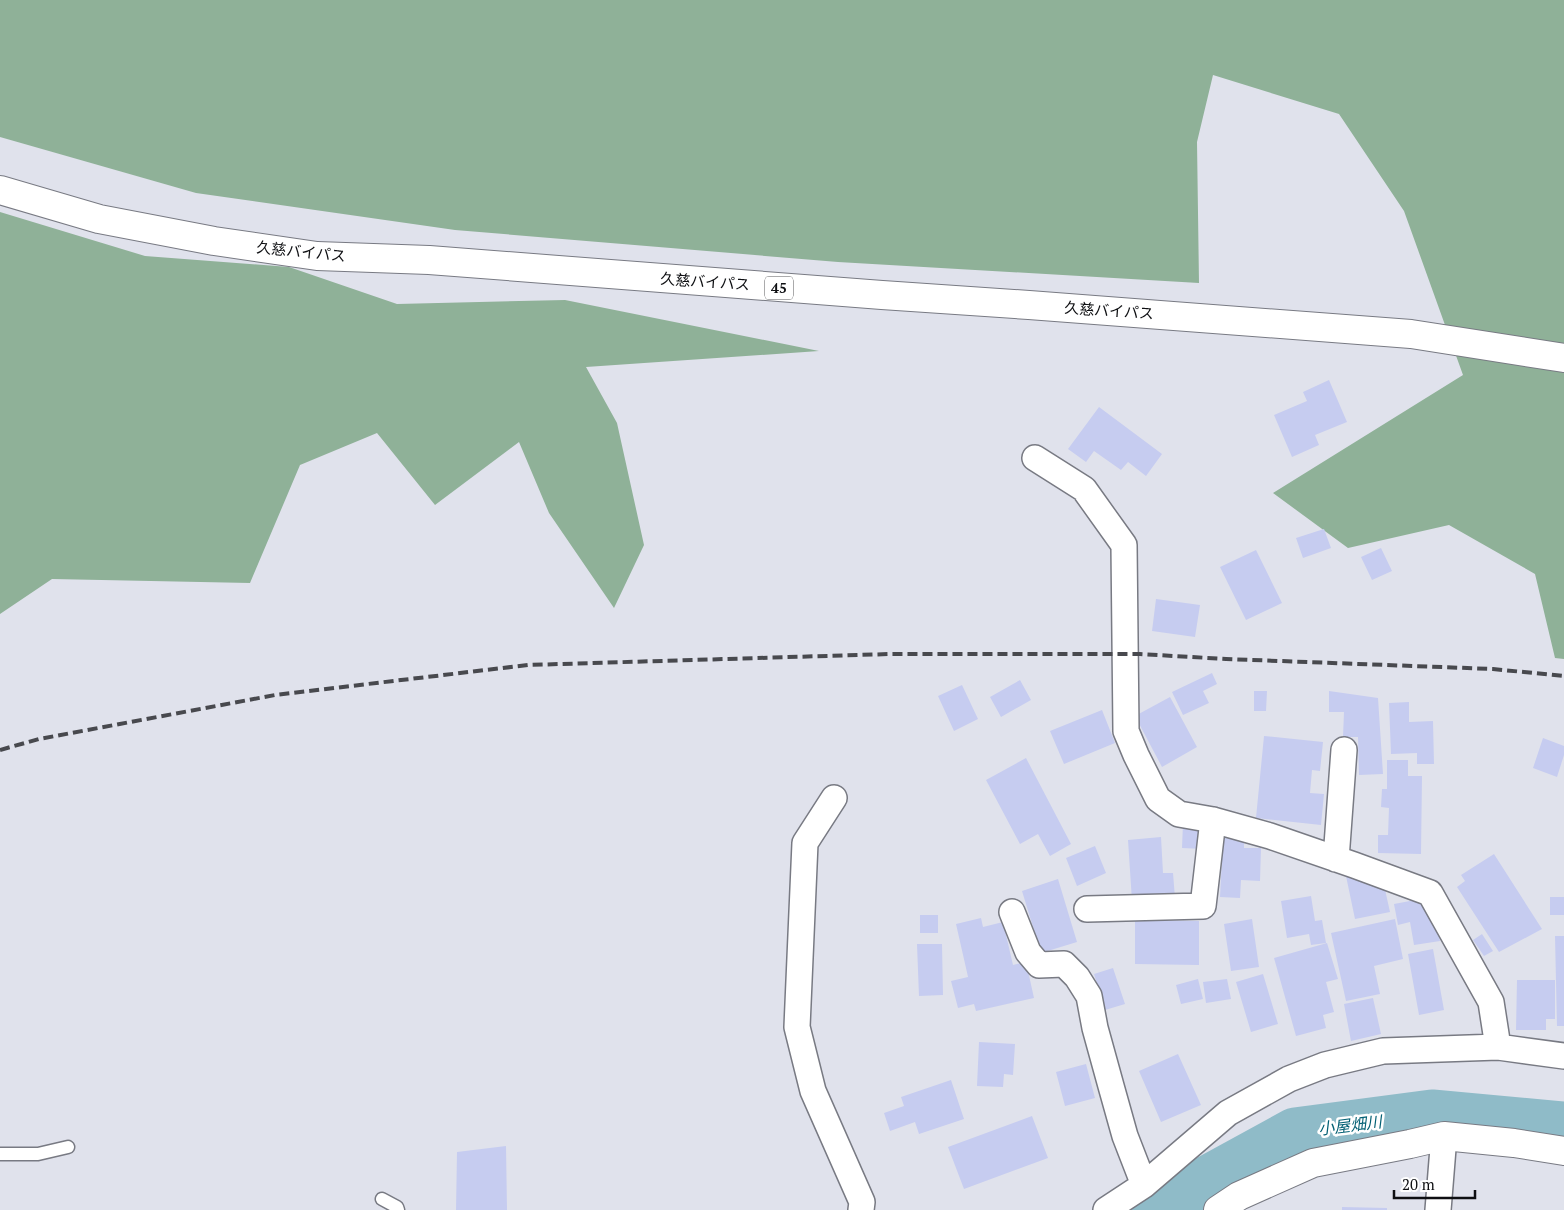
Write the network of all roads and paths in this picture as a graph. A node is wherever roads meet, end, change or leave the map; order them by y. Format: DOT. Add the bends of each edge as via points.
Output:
graph roads {
  1 [pos="0,190"];
  2 [pos="1564,358"];
  3 [pos="1035,458"];
  4 [pos="1344,750"];
  5 [pos="834,798"];
  6 [pos="1213,820"];
  7 [pos="1336,859"];
  8 [pos="1087,909"];
  9 [pos="1012,912"];
  10 [pos="1498,1047"];
  11 [pos="1564,1056"];
  12 [pos="1444,1136"];
  13 [pos="68,1147"];
  14 [pos="1564,1151"];
  15 [pos="0,1154"];
  16 [pos="1144,1185"];
  17 [pos="382,1199"];
  18 [pos="398,1210"];
  19 [pos="861,1210"];
  20 [pos="1106,1210"];
  21 [pos="1218,1210"];
  22 [pos="1438,1210"];
  1 -- 2 [label="main road, 久慈バイパス / 45" via="99,220 317,256 429,260 1411,334"];
  3 -- 6 [label="street" via="1084,489 1124,545 1126,730 1158,799 1179,814"];
  4 -- 7 [label="street"];
  5 -- 19 [label="street" via="805,843 797,1027 813,1092 862,1202"];
  6 -- 7 [label="street"];
  6 -- 8 [label="street" via="1203,906"];
  7 -- 10 [label="street" via="1430,893 1491,1002"];
  9 -- 16 [label="street" via="1028,952 1039,965 1064,964 1089,996 1125,1136"];
  10 -- 11 [label="street"];
  10 -- 16 [label="street" via="1383,1050 1325,1065 1289,1079 1228,1113"];
  12 -- 14 [label="main road"];
  12 -- 21 [label="main road" via="1313,1163 1239,1196"];
  12 -- 22 [label="street"];
  13 -- 15 [label="lane" via="38,1154"];
  16 -- 20 [label="street"];
  17 -- 18 [label="lane"];
}
